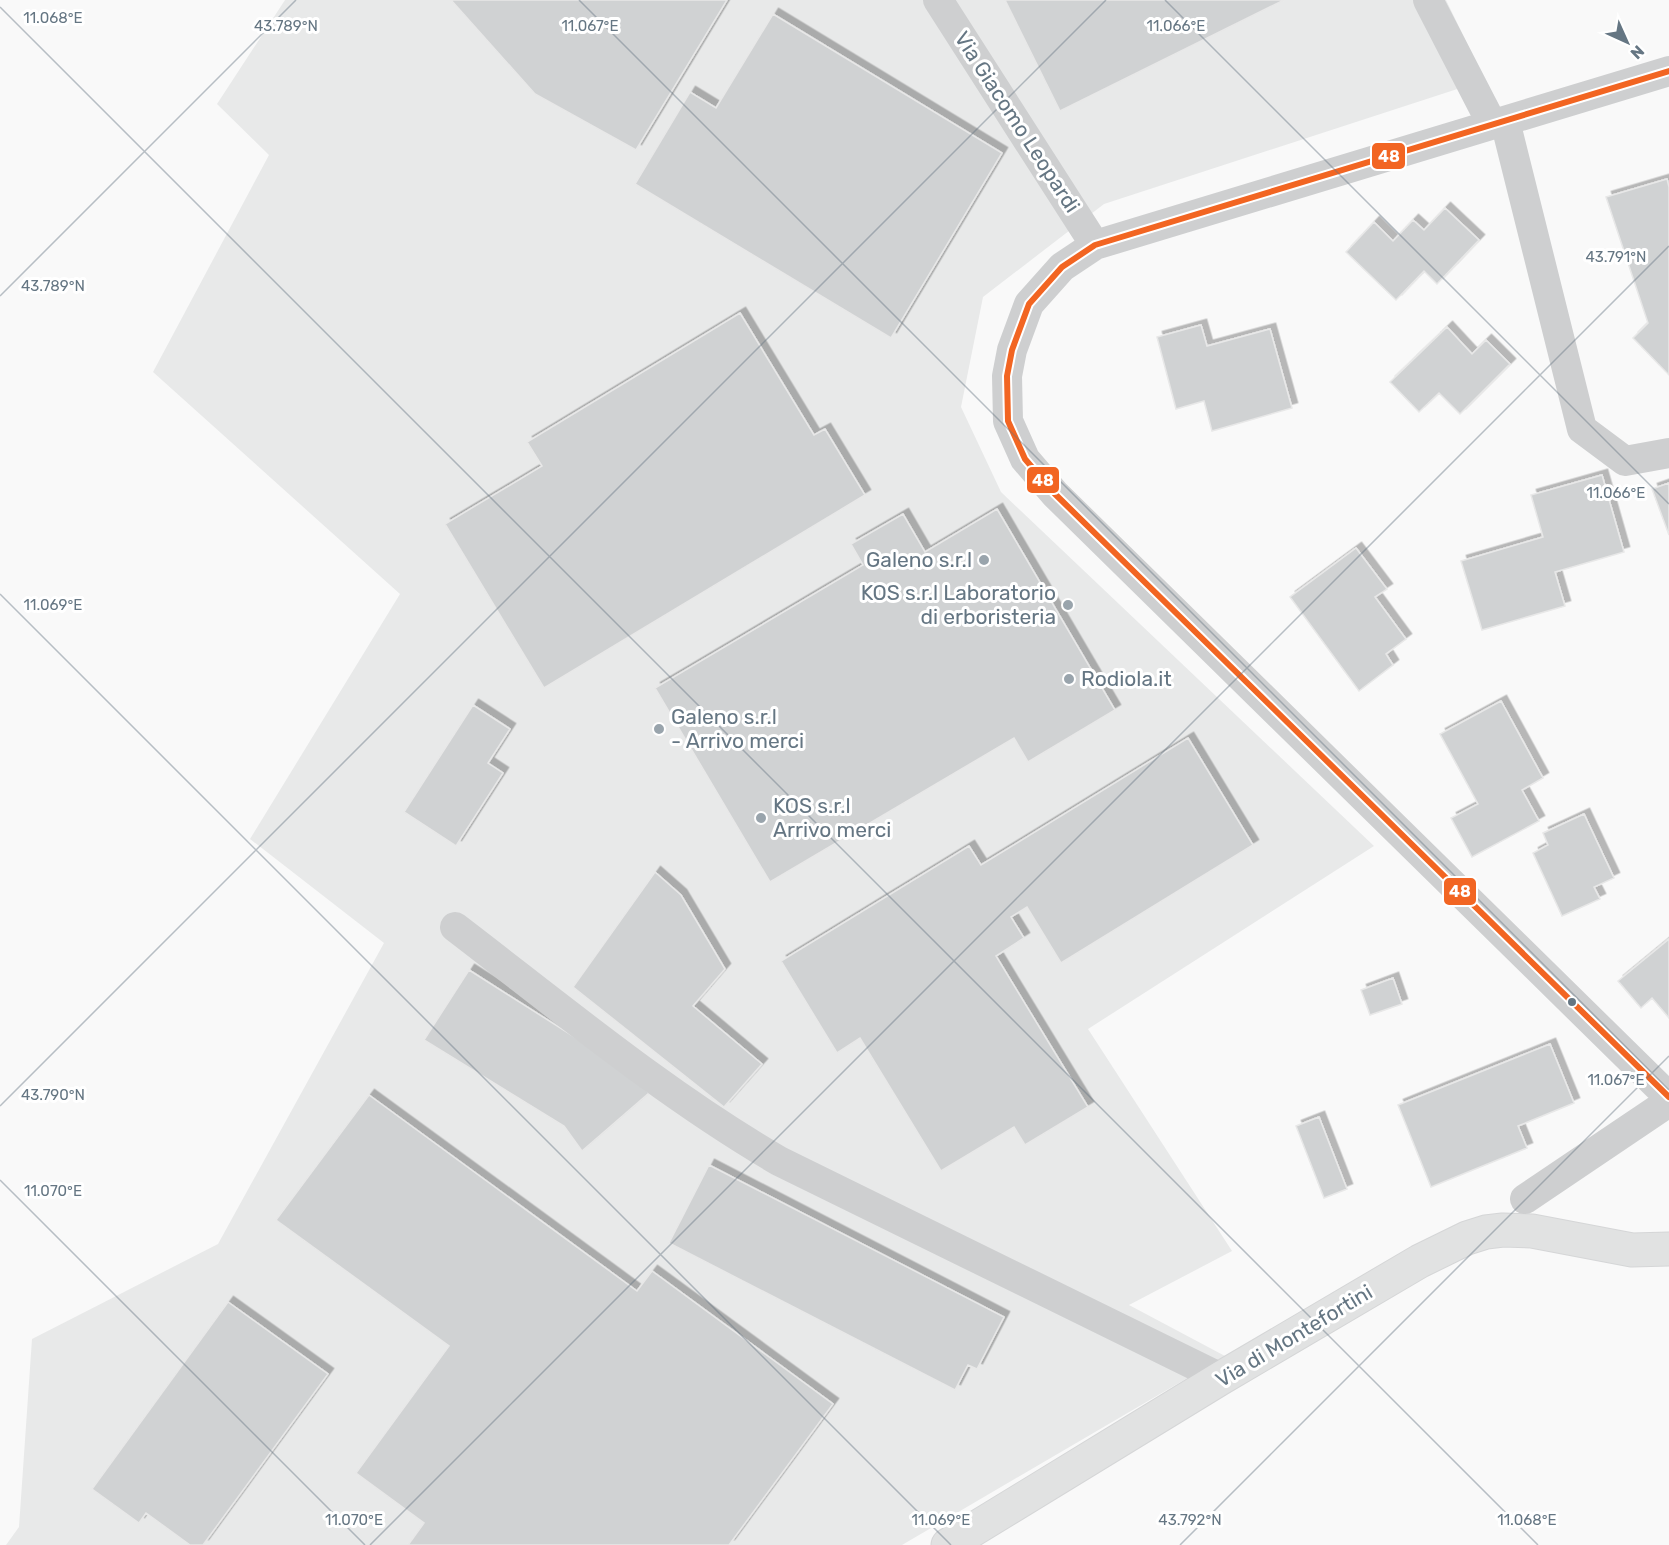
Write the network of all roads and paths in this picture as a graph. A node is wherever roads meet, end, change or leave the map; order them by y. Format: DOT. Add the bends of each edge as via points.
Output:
graph roads {
  1 [pos="938,0"];
  2 [pos="1428,0"];
  3 [pos="1669,71"];
  4 [pos="1498,123"];
  5 [pos="1095,245"];
  6 [pos="1669,453"];
  7 [pos="455,927"];
  8 [pos="1669,1096"];
  9 [pos="1669,1102"];
  10 [pos="1525,1199"];
  11 [pos="1669,1249"];
  12 [pos="1221,1378"];
  13 [pos="948,1545"];
  1 -- 5 [label="street, Via Giacomo Leopardi"];
  2 -- 4 [label="street"];
  3 -- 4 [label="street"];
  4 -- 5 [label="street"];
  4 -- 6 [label="street" via="1581,429 1625,461"];
  5 -- 8 [label="street" via="1062,267 1029,304 1012,350 1007,376 1008,422 1025,459 1055,494"];
  7 -- 12 [label="street" via="664,1088 769,1156"];
  9 -- 10 [label="street"];
  11 -- 12 [label="main road, Via di Montefortini" via="1632,1250 1532,1231 1486,1232 1420,1261"];
  12 -- 13 [label="main road, Via di Montefortini"];
}
